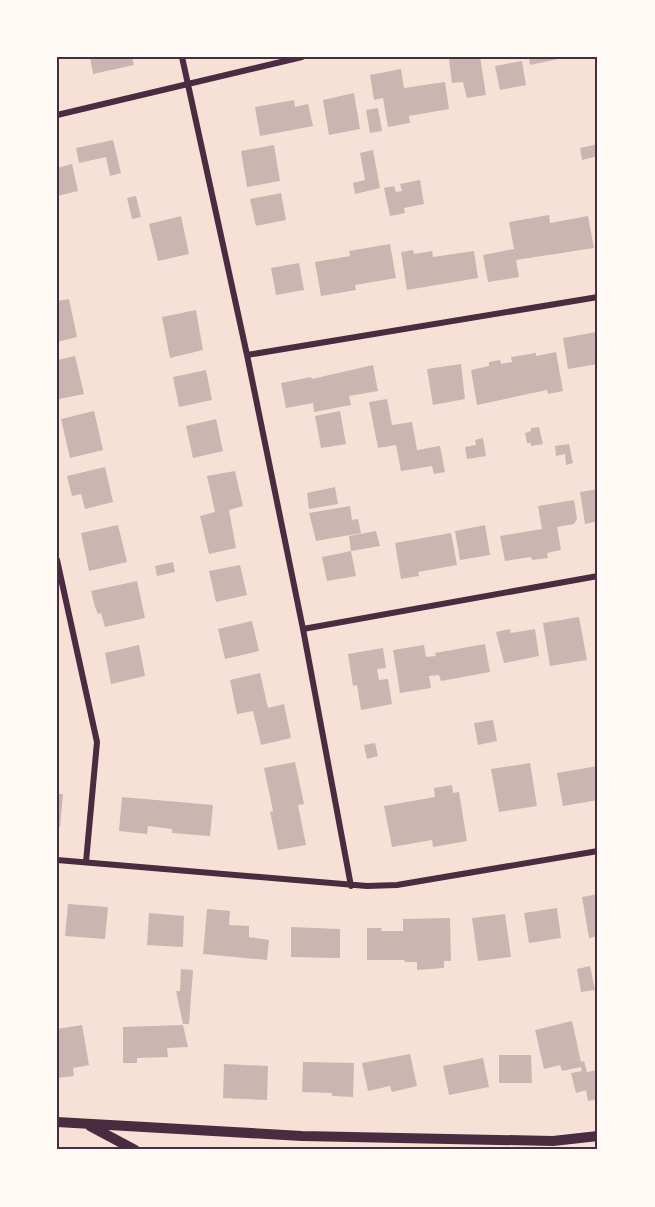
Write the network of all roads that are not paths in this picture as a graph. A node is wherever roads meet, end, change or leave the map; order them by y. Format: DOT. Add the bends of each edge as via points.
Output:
graph roads {
  1 [pos="183,57"];
  2 [pos="302,57"];
  3 [pos="188,84"];
  4 [pos="57,115"];
  5 [pos="598,297"];
  6 [pos="247,355"];
  7 [pos="57,560"];
  8 [pos="598,576"];
  9 [pos="303,628"];
  10 [pos="598,851"];
  11 [pos="57,860"];
  12 [pos="86,862"];
  13 [pos="351,886"];
  14 [pos="57,1122"];
  15 [pos="87,1125"];
  16 [pos="598,1136"];
  17 [pos="135,1150"];
  1 -- 3 [label="street"];
  2 -- 3 [label="street"];
  3 -- 4 [label="street"];
  3 -- 6 [label="street"];
  5 -- 6 [label="street"];
  6 -- 9 [label="street"];
  7 -- 12 [label="street" via="97,742"];
  8 -- 9 [label="street"];
  9 -- 13 [label="street"];
  10 -- 13 [label="street" via="397,885"];
  11 -- 12 [label="street"];
  12 -- 13 [label="street"];
  14 -- 15 [label="street"];
  15 -- 16 [label="street" via="302,1136 553,1141"];
  15 -- 17 [label="street"];
}
